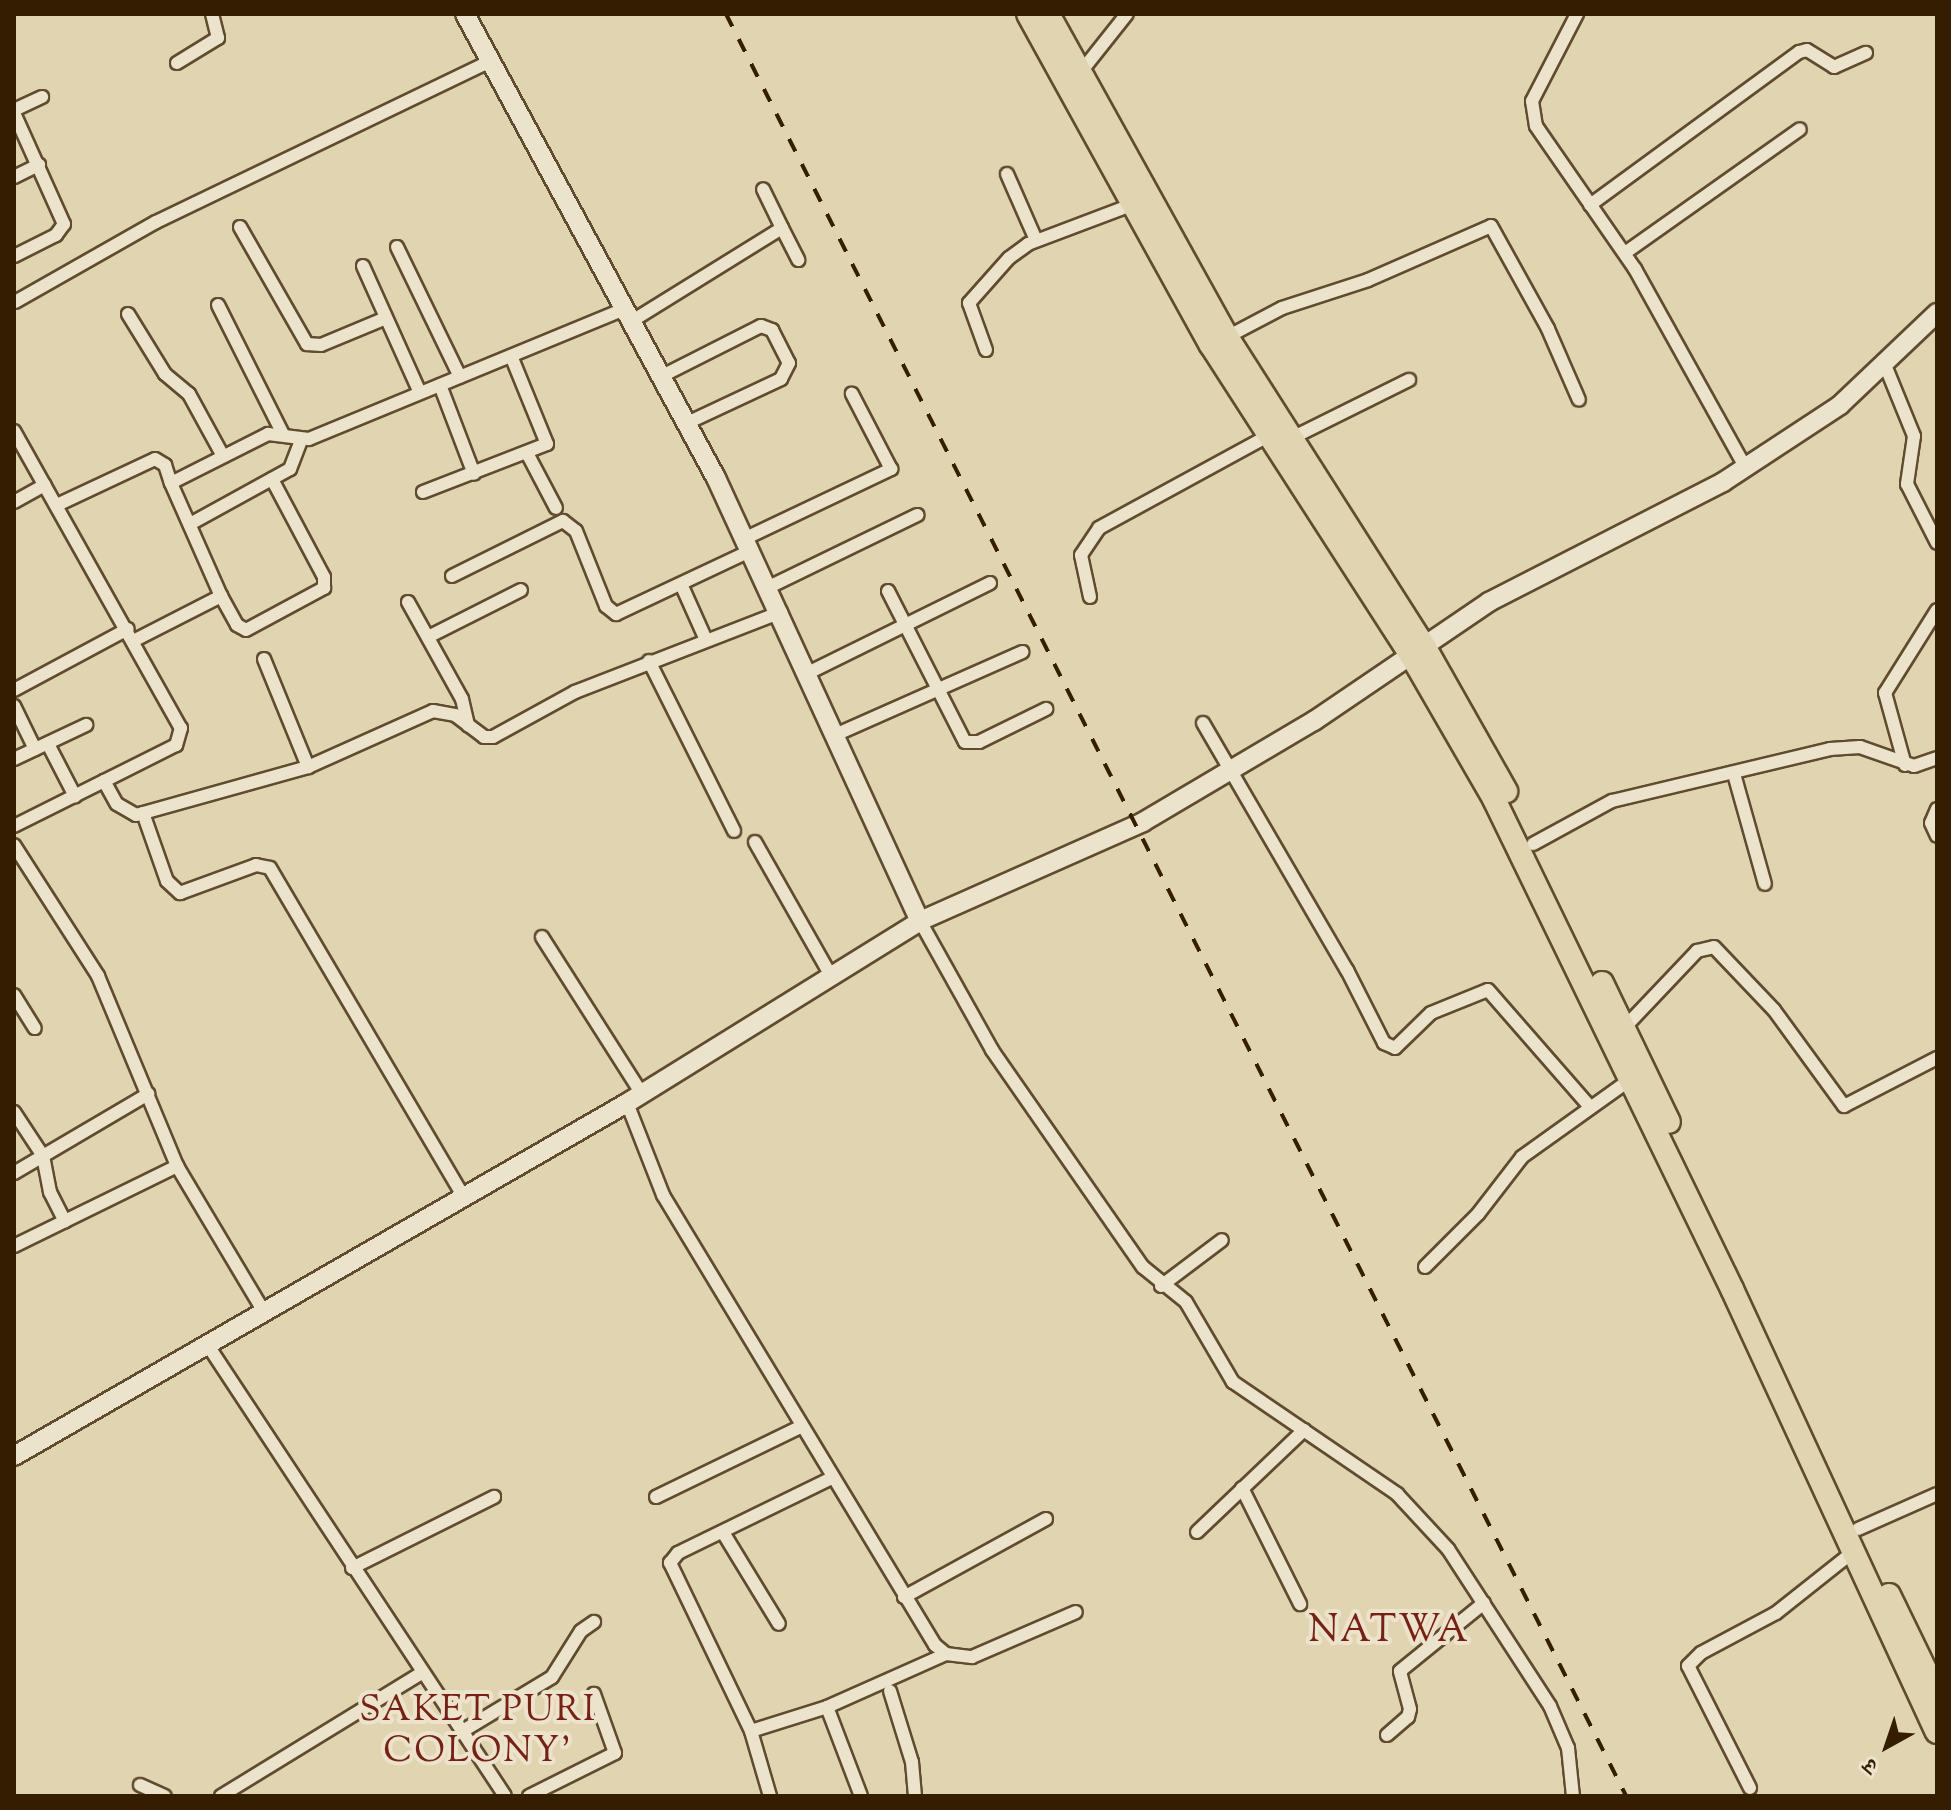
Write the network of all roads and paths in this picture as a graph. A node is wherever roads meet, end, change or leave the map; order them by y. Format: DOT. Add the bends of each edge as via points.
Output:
graph roads {
  1 [pos="212,14"];
  2 [pos="465,14"];
  3 [pos="1028,14"];
  4 [pos="1048,14"];
  5 [pos="1127,14"];
  6 [pos="1577,14"];
  7 [pos="1866,53"];
  8 [pos="491,61"];
  9 [pos="177,63"];
  10 [pos="1080,73"];
  11 [pos="42,97"];
  12 [pos="14,112"];
  13 [pos="1800,129"];
  14 [pos="39,165"];
  15 [pos="1007,174"];
  16 [pos="14,177"];
  17 [pos="763,189"];
  18 [pos="1131,205"];
  19 [pos="1590,205"];
  20 [pos="240,227"];
  21 [pos="782,228"];
  22 [pos="1036,240"];
  23 [pos="397,247"];
  24 [pos="1625,253"];
  25 [pos="14,256"];
  26 [pos="798,260"];
  27 [pos="363,266"];
  28 [pos="15,302"];
  29 [pos="218,305"];
  30 [pos="1937,313"];
  31 [pos="128,314"];
  32 [pos="629,315"];
  33 [pos="386,318"];
  34 [pos="1227,337"];
  35 [pos="986,350"];
  36 [pos="511,356"];
  37 [pos="1885,365"];
  38 [pos="662,376"];
  39 [pos="460,377"];
  40 [pos="1409,380"];
  41 [pos="440,385"];
  42 [pos="420,393"];
  43 [pos="852,394"];
  44 [pos="1579,400"];
  45 [pos="687,423"];
  46 [pos="14,431"];
  47 [pos="283,434"];
  48 [pos="1279,438"];
  49 [pos="301,440"];
  50 [pos="527,453"];
  51 [pos="223,456"];
  52 [pos="1745,467"];
  53 [pos="474,474"];
  54 [pos="272,479"];
  55 [pos="171,483"];
  56 [pos="45,485"];
  57 [pos="423,492"];
  58 [pos="14,502"];
  59 [pos="57,505"];
  60 [pos="556,508"];
  61 [pos="917,515"];
  62 [pos="190,524"];
  63 [pos="1937,543"];
  64 [pos="749,544"];
  65 [pos="452,576"];
  66 [pos="990,583"];
  67 [pos="681,584"];
  68 [pos="769,587"];
  69 [pos="521,590"];
  70 [pos="888,591"];
  71 [pos="221,596"];
  72 [pos="1090,597"];
  73 [pos="408,602"];
  74 [pos="1937,610"];
  75 [pos="781,612"];
  76 [pos="905,625"];
  77 [pos="131,634"];
  78 [pos="428,637"];
  79 [pos="706,640"];
  80 [pos="1417,650"];
  81 [pos="1022,652"];
  82 [pos="264,659"];
  83 [pos="649,661"];
  84 [pos="808,673"];
  85 [pos="14,690"];
  86 [pos="937,690"];
  87 [pos="14,706"];
  88 [pos="1046,709"];
  89 [pos="1203,723"];
  90 [pos="86,725"];
  91 [pos="468,725"];
  92 [pos="835,735"];
  93 [pos="42,746"];
  94 [pos="1937,758"];
  95 [pos="14,759"];
  96 [pos="1905,765"];
  97 [pos="308,767"];
  98 [pos="1232,767"];
  99 [pos="1734,774"];
  100 [pos="104,781"];
  101 [pos="75,796"];
  102 [pos="1937,809"];
  103 [pos="143,813"];
  104 [pos="14,826"];
  105 [pos="734,831"];
  106 [pos="1937,836"];
  107 [pos="755,842"];
  108 [pos="1533,844"];
  109 [pos="14,845"];
  110 [pos="1765,884"];
  111 [pos="920,921"];
  112 [pos="542,937"];
  113 [pos="831,976"];
  114 [pos="14,995"];
  115 [pos="1625,1027"];
  116 [pos="35,1028"];
  117 [pos="1937,1058"];
  118 [pos="1631,1079"];
  119 [pos="148,1094"];
  120 [pos="634,1098"];
  121 [pos="1590,1107"];
  122 [pos="14,1112"];
  123 [pos="43,1156"];
  124 [pos="177,1166"];
  125 [pos="14,1173"];
  126 [pos="463,1196"];
  127 [pos="65,1221"];
  128 [pos="1222,1240"];
  129 [pos="14,1246"];
  130 [pos="1425,1267"];
  131 [pos="1161,1286"];
  132 [pos="264,1312"];
  133 [pos="207,1344"];
  134 [pos="802,1426"];
  135 [pos="1304,1430"];
  136 [pos="14,1456"];
  137 [pos="832,1478"];
  138 [pos="1242,1488"];
  139 [pos="1937,1494"];
  140 [pos="494,1497"];
  141 [pos="656,1497"];
  142 [pos="1046,1519"];
  143 [pos="1858,1529"];
  144 [pos="1197,1532"];
  145 [pos="724,1534"];
  146 [pos="1853,1552"];
  147 [pos="352,1568"];
  148 [pos="904,1597"];
  149 [pos="1484,1603"];
  150 [pos="1300,1604"];
  151 [pos="1076,1612"];
  152 [pos="594,1622"];
  153 [pos="779,1624"];
  154 [pos="946,1654"];
  155 [pos="422,1673"];
  156 [pos="890,1691"];
  157 [pos="594,1694"];
  158 [pos="1937,1694"];
  159 [pos="827,1707"];
  160 [pos="751,1731"];
  161 [pos="461,1732"];
  162 [pos="1937,1732"];
  163 [pos="1387,1735"];
  164 [pos="140,1785"];
  165 [pos="1750,1788"];
  166 [pos="165,1796"];
  167 [pos="221,1796"];
  168 [pos="505,1796"];
  169 [pos="529,1796"];
  170 [pos="770,1796"];
  171 [pos="861,1796"];
  172 [pos="915,1796"];
  173 [pos="1573,1796"];
  1 -- 9 [label="street" via="218,38"];
  2 -- 8 [label="street"];
  3 -- 18 [label="highway"];
  4 -- 10 [label="highway"];
  5 -- 10 [label="street"];
  6 -- 19 [label="street" via="1538,87 1532,114 1543,140"];
  7 -- 19 [label="street" via="1834,67 1807,50 1799,52"];
  8 -- 28 [label="street" via="156,222"];
  8 -- 32 [label="street"];
  10 -- 34 [label="highway"];
  11 -- 12 [label="street"];
  12 -- 14 [label="street"];
  13 -- 24 [label="street"];
  14 -- 16 [label="street"];
  14 -- 25 [label="street" via="64,224 56,235"];
  15 -- 22 [label="street"];
  17 -- 21 [label="street"];
  18 -- 22 [label="street"];
  18 -- 48 [label="highway"];
  19 -- 24 [label="street"];
  20 -- 33 [label="street" via="307,344 321,345"];
  21 -- 26 [label="street"];
  21 -- 32 [label="street"];
  22 -- 35 [label="street" via="1009,258 972,297 970,310"];
  23 -- 39 [label="street"];
  24 -- 52 [label="street"];
  27 -- 33 [label="street"];
  29 -- 47 [label="street"];
  30 -- 37 [label="street"];
  31 -- 51 [label="street" via="165,374 189,394"];
  32 -- 36 [label="street"];
  32 -- 38 [label="street"];
  33 -- 42 [label="street"];
  34 -- 44 [label="street" via="1282,308 1368,280 1491,226 1541,315"];
  34 -- 48 [label="highway"];
  36 -- 39 [label="street"];
  36 -- 50 [label="street" via="548,439 542,449"];
  37 -- 52 [label="street" via="1822,418"];
  37 -- 63 [label="street" via="1914,436 1907,484"];
  38 -- 45 [label="street"];
  38 -- 45 [label="street" via="761,326 772,330 789,363 781,379"];
  39 -- 41 [label="street"];
  40 -- 48 [label="street"];
  41 -- 42 [label="street"];
  41 -- 53 [label="street"];
  42 -- 49 [label="street"];
  43 -- 64 [label="street" via="891,469"];
  45 -- 64 [label="street"];
  46 -- 56 [label="street"];
  47 -- 49 [label="street"];
  47 -- 51 [label="street" via="268,434"];
  48 -- 72 [label="street" via="1099,528 1081,555"];
  48 -- 80 [label="highway"];
  49 -- 54 [label="street" via="295,464"];
  50 -- 53 [label="street"];
  50 -- 60 [label="street"];
  51 -- 55 [label="street"];
  52 -- 80 [label="street" via="1554,565"];
  53 -- 57 [label="street"];
  54 -- 62 [label="street"];
  54 -- 71 [label="street" via="324,577 324,588 246,630 237,625"];
  55 -- 59 [label="street" via="165,465 155,459"];
  55 -- 62 [label="street"];
  56 -- 58 [label="street"];
  56 -- 59 [label="street"];
  59 -- 77 [label="street"];
  61 -- 68 [label="street"];
  62 -- 71 [label="street"];
  64 -- 67 [label="street"];
  64 -- 68 [label="street"];
  65 -- 67 [label="street" via="563,521 576,531 606,606 616,614"];
  66 -- 76 [label="street"];
  67 -- 79 [label="street"];
  68 -- 75 [label="street"];
  69 -- 78 [label="street"];
  70 -- 76 [label="street"];
  71 -- 77 [label="street"];
  73 -- 78 [label="street"];
  74 -- 96 [label="street" via="1885,693"];
  75 -- 79 [label="street"];
  75 -- 84 [label="street"];
  76 -- 84 [label="street"];
  76 -- 86 [label="street"];
  77 -- 85 [label="street"];
  77 -- 100 [label="street" via="181,728 181,741"];
  78 -- 91 [label="street" via="462,699"];
  79 -- 83 [label="street"];
  80 -- 98 [label="street" via="1314,721"];
  80 -- 108 [label="highway"];
  80 -- 118 [label="highway"];
  81 -- 86 [label="street"];
  82 -- 97 [label="street"];
  83 -- 91 [label="street" via="575,692 501,734 484,737"];
  83 -- 105 [label="street"];
  84 -- 92 [label="street"];
  86 -- 88 [label="street" via="959,735 971,744"];
  86 -- 92 [label="street"];
  87 -- 93 [label="street"];
  89 -- 98 [label="street"];
  90 -- 93 [label="street"];
  91 -- 97 [label="street" via="455,715 433,711"];
  92 -- 111 [label="street"];
  93 -- 95 [label="street"];
  93 -- 101 [label="street"];
  94 -- 96 [label="street"];
  96 -- 99 [label="street" via="1849,746"];
  97 -- 103 [label="street"];
  98 -- 111 [label="street" via="1143,822"];
  98 -- 121 [label="street" via="1387,1046 1395,1048 1431,1013 1488,990"];
  99 -- 108 [label="street" via="1612,801"];
  99 -- 110 [label="street"];
  100 -- 101 [label="street"];
  100 -- 103 [label="street" via="122,809"];
  101 -- 104 [label="street"];
  102 -- 106 [label="street" via="1931,823"];
  103 -- 126 [label="street" via="167,881 180,893 256,865 270,868"];
  107 -- 113 [label="street"];
  108 -- 115 [label="highway"];
  109 -- 119 [label="street" via="98,976"];
  111 -- 113 [label="street"];
  111 -- 131 [label="street" via="992,1050"];
  112 -- 120 [label="street"];
  113 -- 120 [label="street"];
  114 -- 116 [label="street"];
  115 -- 117 [label="street" via="1697,951 1714,947 1774,1010 1844,1106"];
  115 -- 143 [label="highway"];
  118 -- 121 [label="street"];
  118 -- 146 [label="highway"];
  119 -- 123 [label="street"];
  119 -- 124 [label="street"];
  120 -- 126 [label="street"];
  120 -- 134 [label="street" via="663,1195"];
  121 -- 130 [label="street" via="1522,1157 1478,1214"];
  122 -- 123 [label="street"];
  123 -- 125 [label="street"];
  123 -- 127 [label="street" via="50,1192"];
  124 -- 127 [label="street"];
  124 -- 132 [label="street"];
  126 -- 132 [label="street"];
  127 -- 129 [label="street"];
  128 -- 131 [label="street"];
  131 -- 135 [label="street" via="1186,1302 1233,1382"];
  132 -- 133 [label="street"];
  133 -- 136 [label="street"];
  133 -- 147 [label="street"];
  134 -- 137 [label="street"];
  134 -- 141 [label="street"];
  135 -- 138 [label="street"];
  135 -- 149 [label="street" via="1397,1494 1425,1521"];
  137 -- 145 [label="street"];
  137 -- 148 [label="street"];
  138 -- 144 [label="street"];
  138 -- 150 [label="street"];
  139 -- 143 [label="street"];
  140 -- 147 [label="street"];
  142 -- 148 [label="street"];
  143 -- 158 [label="highway"];
  145 -- 153 [label="street"];
  145 -- 160 [label="street" via="678,1553 670,1563"];
  146 -- 162 [label="highway"];
  146 -- 165 [label="street" via="1776,1613 1701,1653 1688,1666"];
  147 -- 155 [label="street"];
  148 -- 154 [label="street"];
  149 -- 163 [label="street" via="1400,1671 1410,1709"];
  149 -- 173 [label="street" via="1561,1727"];
  151 -- 154 [label="street" via="972,1657"];
  152 -- 161 [label="street" via="581,1631 552,1677"];
  154 -- 159 [label="street"];
  155 -- 161 [label="street"];
  155 -- 167 [label="street"];
  156 -- 172 [label="street" via="912,1762"];
  157 -- 169 [label="street" via="615,1753"];
  159 -- 160 [label="street"];
  159 -- 171 [label="street"];
  160 -- 170 [label="street"];
  161 -- 168 [label="street"];
  164 -- 166 [label="street"];
}
